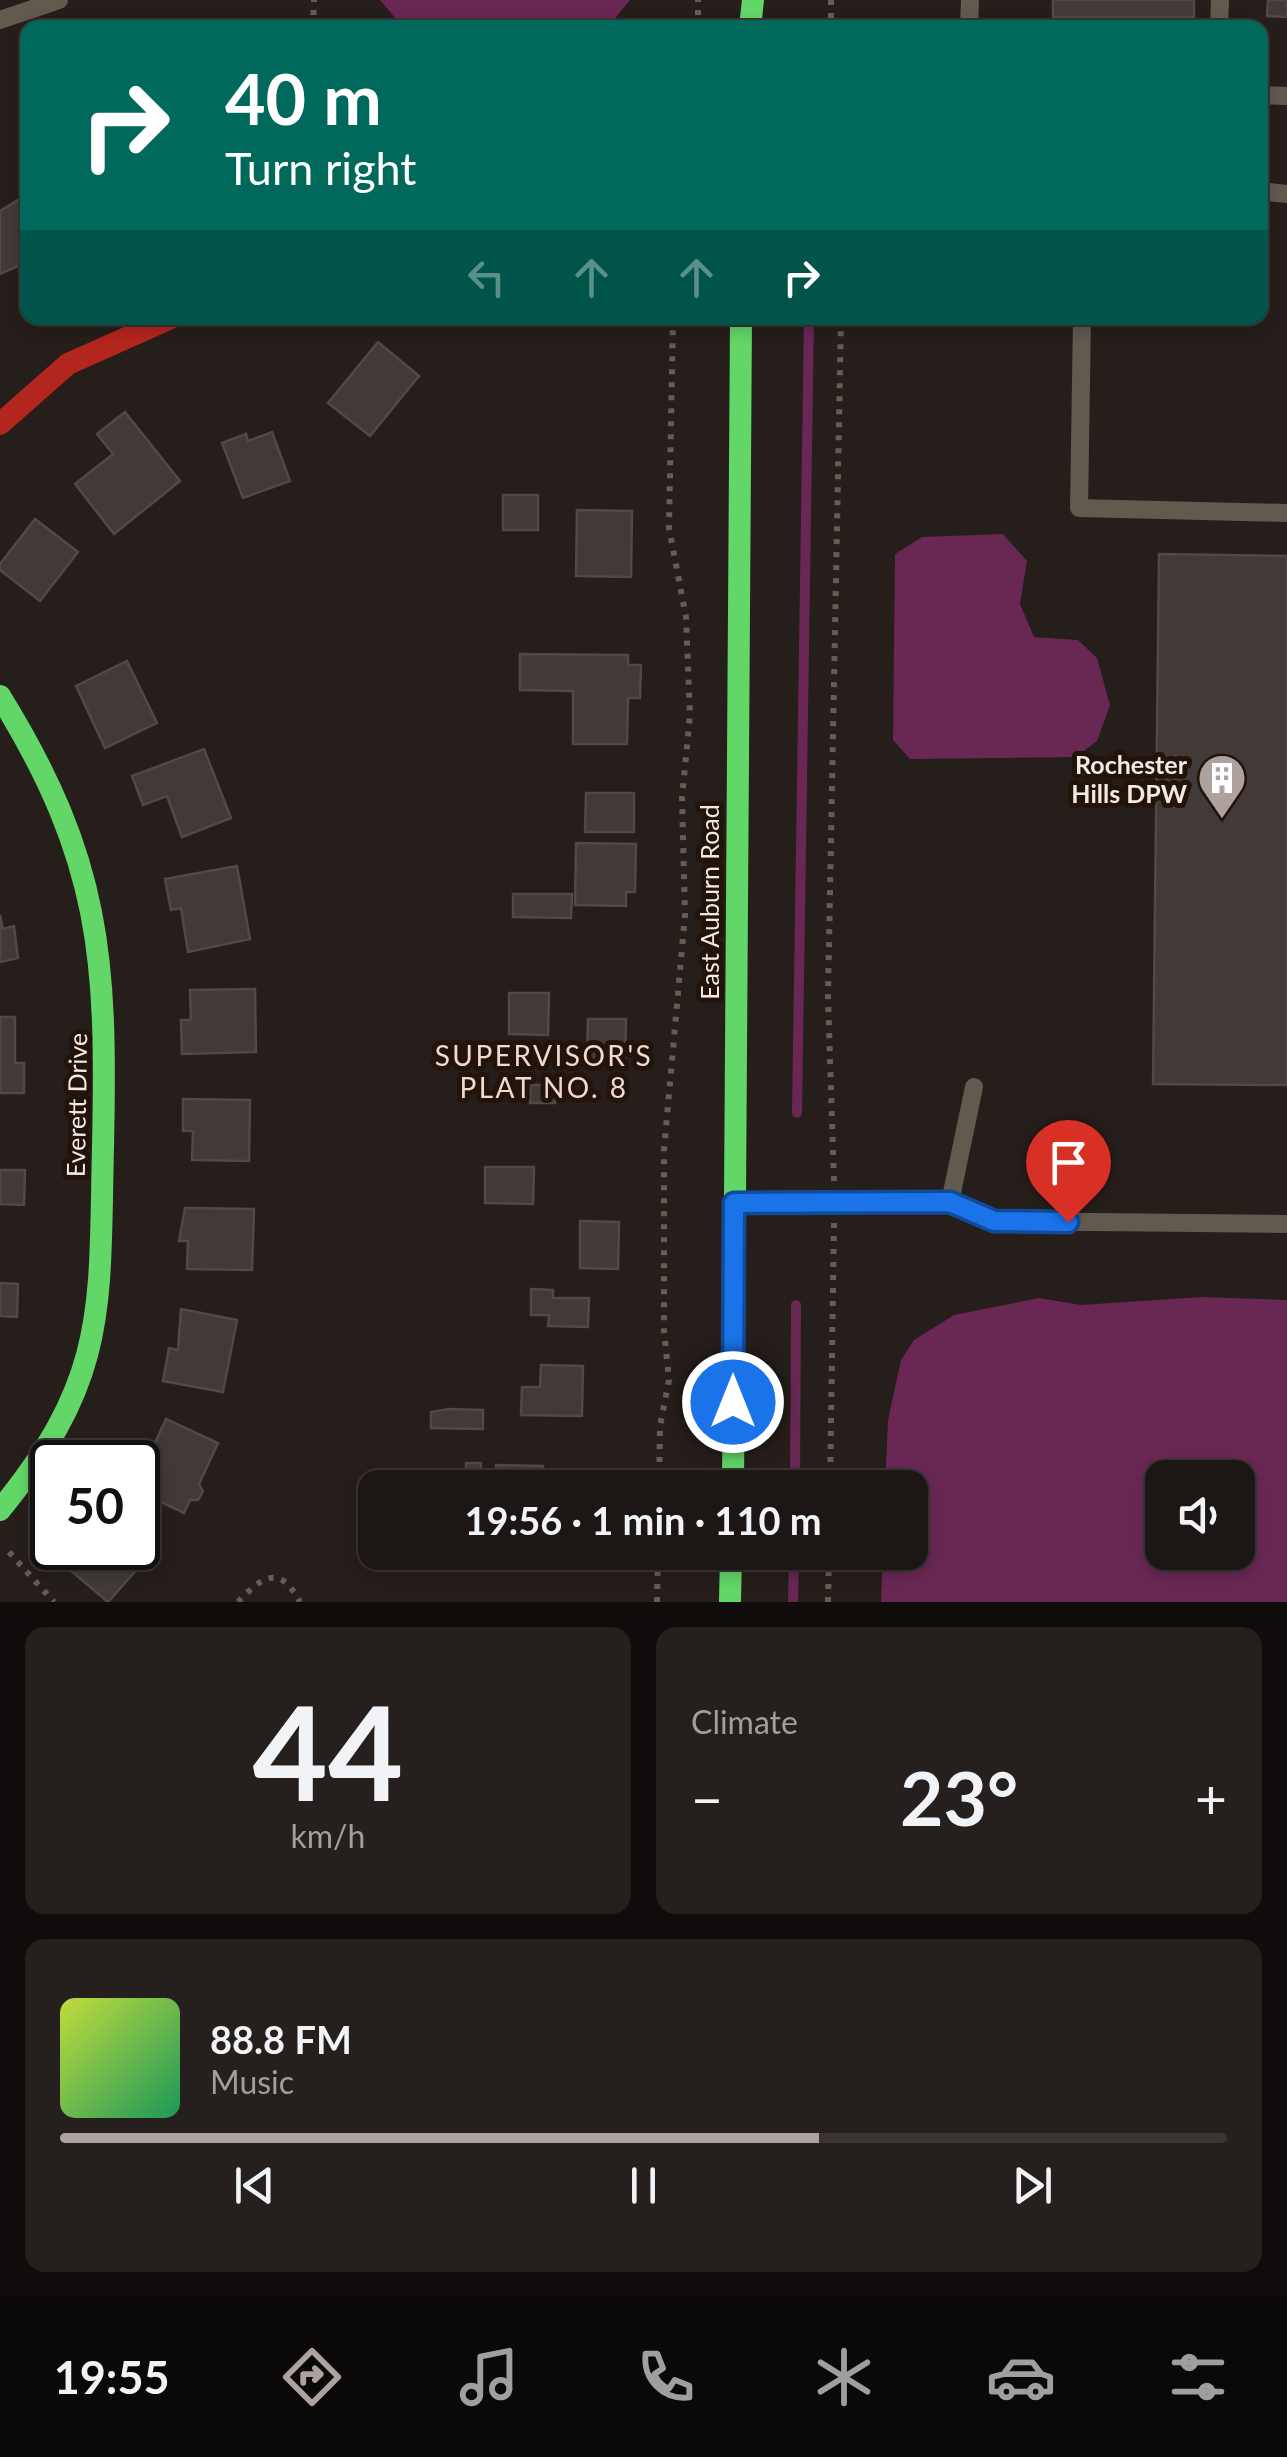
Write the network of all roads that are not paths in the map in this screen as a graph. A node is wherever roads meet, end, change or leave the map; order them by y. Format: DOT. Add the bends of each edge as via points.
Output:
graph roads {
  1 [pos="59,0"];
  2 [pos="0,20"];
  3 [pos="155,325"];
  4 [pos="740,325"];
  5 [pos="1082,325"];
  6 [pos="0,424"];
  7 [pos="1287,513"];
  8 [pos="0,696"];
  9 [pos="974,1087"];
  10 [pos="950,1202"];
  11 [pos="734,1203"];
  12 [pos="1287,1224"];
  13 [pos="732,1470"];
  14 [pos="0,1510"];
  15 [pos="731,1570"];
  16 [pos="730,1602"];
  1 -- 2 [label="lane"];
  3 -- 6 [label="main road" via="68,364"];
  4 -- 11 [label="main road, East Auburn Road"];
  5 -- 7 [label="lane" via="1080,508"];
  8 -- 14 [label="main road, Everett Drive" via="66,817 90,900 105,1008 102,1246 91,1349 56,1434"];
  9 -- 10 [label="lane"];
  10 -- 11 [label="lane"];
  10 -- 12 [label="lane" via="994,1221"];
  11 -- 13 [label="main road, East Auburn Road"];
  15 -- 16 [label="main road"];
}
